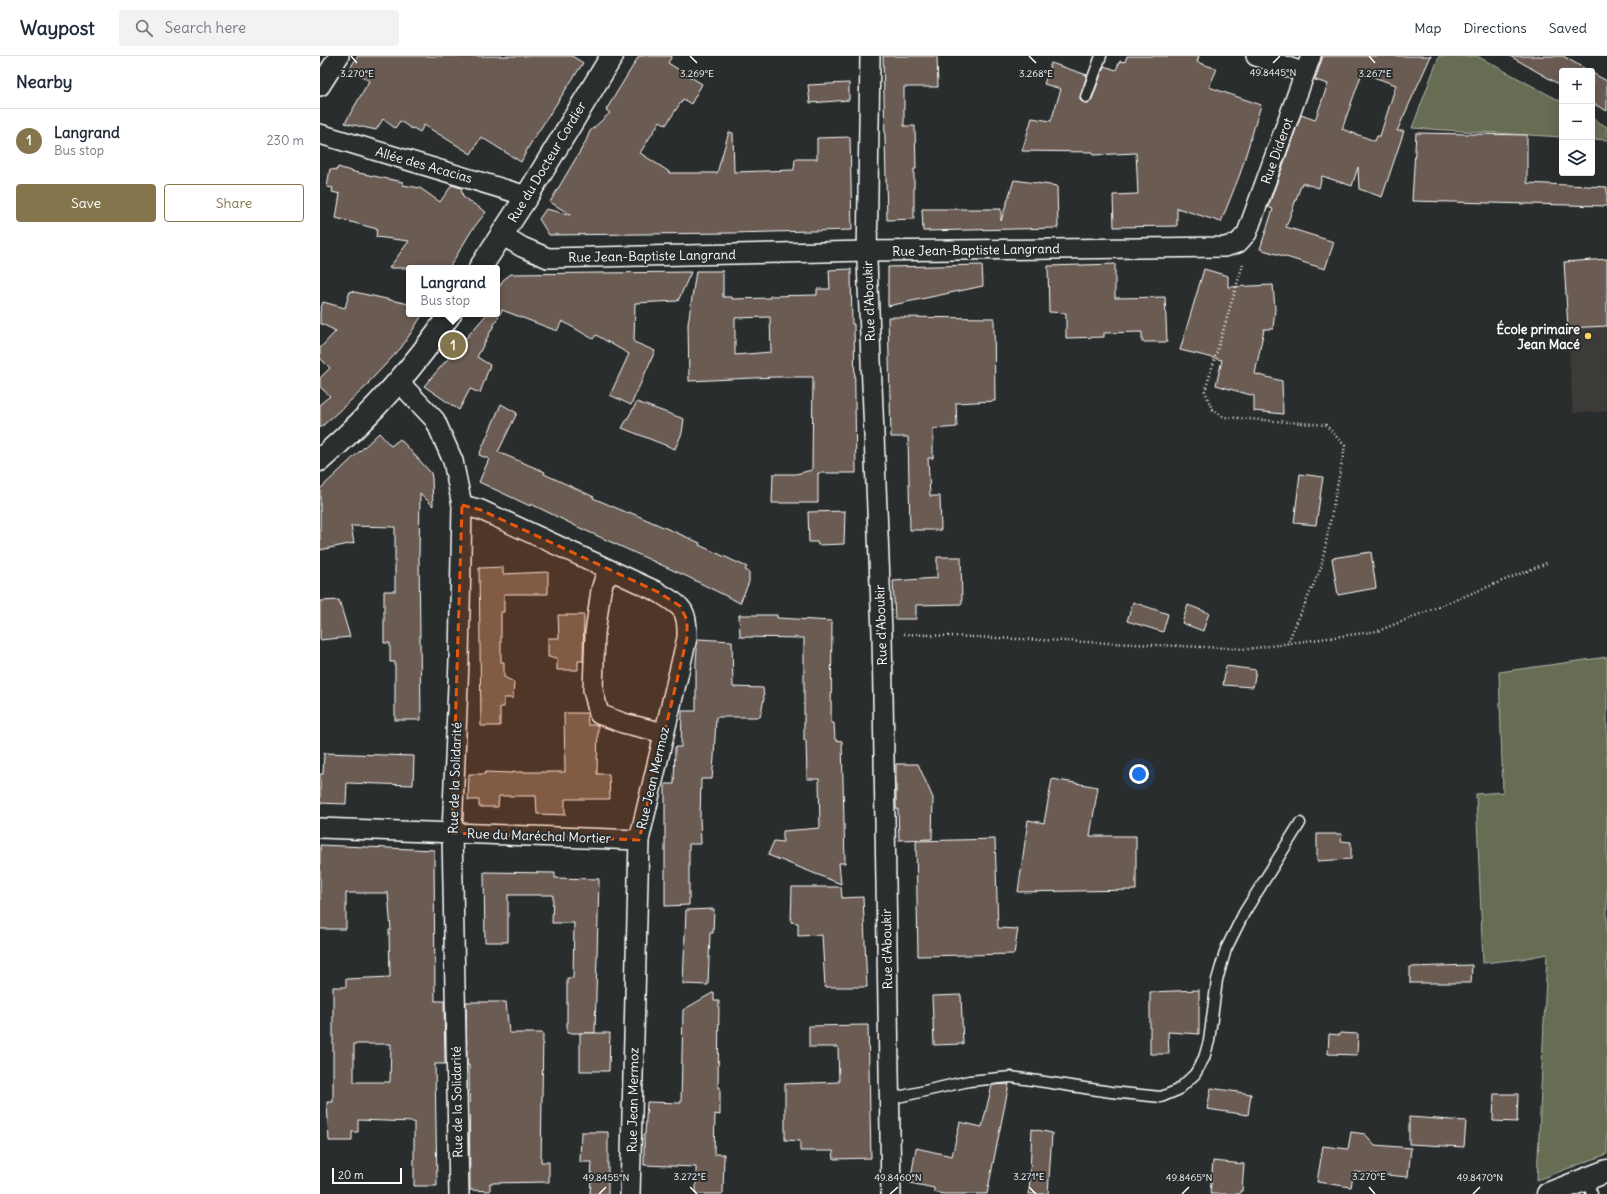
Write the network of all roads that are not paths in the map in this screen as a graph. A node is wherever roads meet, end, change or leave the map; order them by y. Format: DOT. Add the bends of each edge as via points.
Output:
graph roads {
  1 [pos="339,56"];
  2 [pos="612,56"];
  3 [pos="870,56"];
  4 [pos="1100,56"];
  5 [pos="1256,56"];
  6 [pos="1308,64"];
  7 [pos="320,86"];
  8 [pos="1086,97"];
  9 [pos="320,134"];
  10 [pos="527,196"];
  11 [pos="502,235"];
  12 [pos="1238,243"];
  13 [pos="867,251"];
  14 [pos="482,265"];
  15 [pos="448,317"];
  16 [pos="398,382"];
  17 [pos="320,460"];
  18 [pos="462,505"];
  19 [pos="613,572"];
  20 [pos="664,733"];
  21 [pos="1300,823"];
  22 [pos="320,828"];
  23 [pos="452,833"];
  24 [pos="639,840"];
  25 [pos="889,1099"];
  26 [pos="1607,1171"];
  27 [pos="1589,1186"];
  28 [pos="459,1194"];
  29 [pos="630,1194"];
  30 [pos="891,1194"];
  31 [pos="1548,1194"];
  1 -- 7 [label="street"];
  2 -- 10 [label="street, Rue du Docteur Cordier"];
  3 -- 13 [label="street, Rue d'Aboukir"];
  4 -- 8 [label="lane"];
  5 -- 6 [label="street"];
  6 -- 12 [label="street, Rue Diderot" via="1247,233"];
  9 -- 10 [label="street, Allée des Acacias"];
  10 -- 11 [label="street, Rue du Docteur Cordier"];
  11 -- 13 [label="street, Rue Jean-Baptiste Langrand" via="548,258"];
  11 -- 14 [label="street, Rue du Docteur Cordier"];
  12 -- 13 [label="street, Rue Jean-Baptiste Langrand" via="1224,247"];
  13 -- 25 [label="street, Rue d'Aboukir" via="882,633"];
  15 -- 16 [label="street"];
  16 -- 17 [label="street" via="347,436"];
  16 -- 18 [label="street, Rue de la Solidarité" via="435,420 453,461"];
  18 -- 19 [label="street, Rue Jean Mermoz" via="481,510"];
  18 -- 23 [label="street, Rue de la Solidarité"];
  19 -- 20 [label="street, Rue Jean Mermoz" via="658,592 680,606 687,620 687,638"];
  19 -- 20 [label="street" via="604,580 600,590 595,633 593,690 599,714"];
  20 -- 24 [label="street, Rue Jean Mermoz"];
  21 -- 25 [label="lane" via="1244,913 1226,949 1217,980 1209,1041 1204,1058 1195,1074 1178,1090 1161,1097 1011,1077 969,1081"];
  22 -- 23 [label="street, Rue du Maréchal Mortier"];
  23 -- 24 [label="street, Rue du Maréchal Mortier"];
  23 -- 28 [label="street, Rue de la Solidarité"];
  24 -- 29 [label="street, Rue Jean Mermoz"];
  25 -- 30 [label="street, Rue d'Aboukir"];
  26 -- 27 [label="street"];
  27 -- 31 [label="street"];
}
